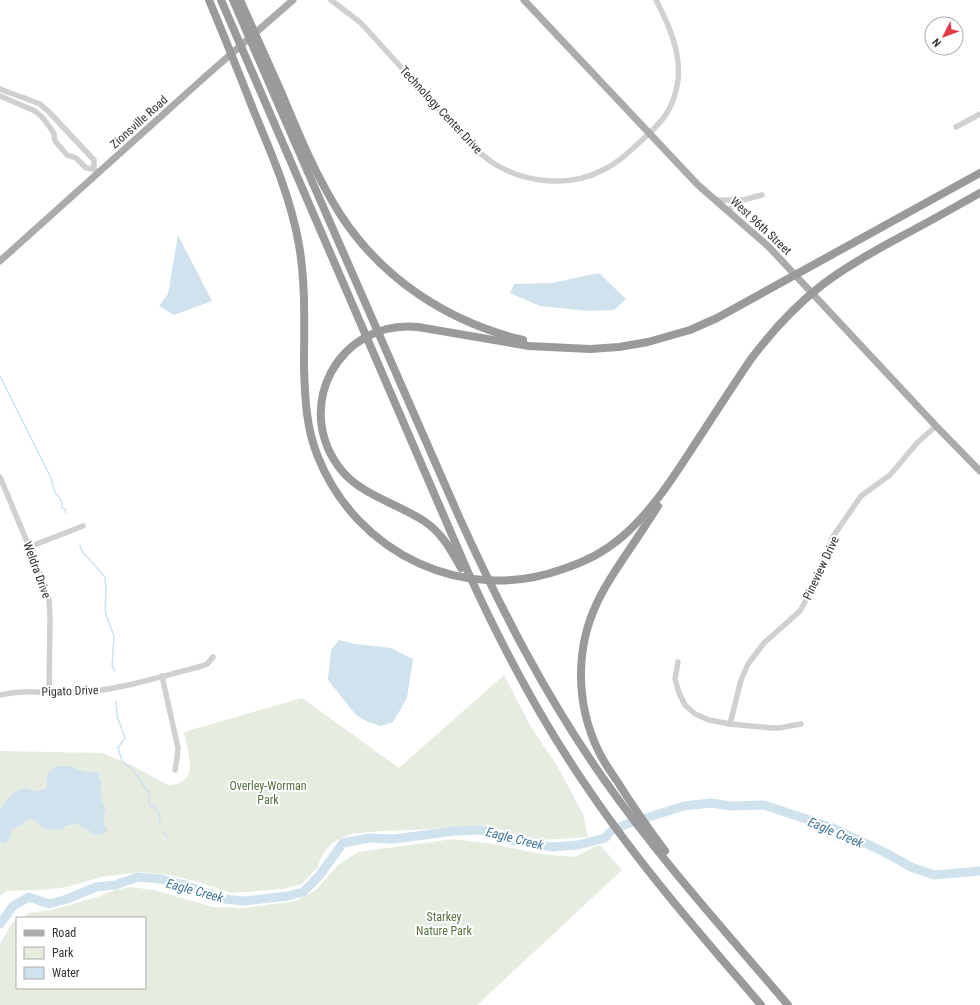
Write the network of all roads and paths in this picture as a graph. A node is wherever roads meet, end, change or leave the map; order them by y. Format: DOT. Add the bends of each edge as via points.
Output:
graph roads {
  1 [pos="209,0"];
  2 [pos="221,0"];
  3 [pos="233,0"];
  4 [pos="240,0"];
  5 [pos="293,0"];
  6 [pos="331,0"];
  7 [pos="524,0"];
  8 [pos="656,0"];
  9 [pos="245,19"];
  10 [pos="259,51"];
  11 [pos="0,89"];
  12 [pos="0,96"];
  13 [pos="980,114"];
  14 [pos="956,127"];
  15 [pos="649,134"];
  16 [pos="96,171"];
  17 [pos="980,174"];
  18 [pos="980,193"];
  19 [pos="762,195"];
  20 [pos="716,200"];
  21 [pos="743,200"];
  22 [pos="728,210"];
  23 [pos="0,261"];
  24 [pos="565,348"];
  25 [pos="936,426"];
  26 [pos="679,470"];
  27 [pos="980,471"];
  28 [pos="0,477"];
  29 [pos="83,526"];
  30 [pos="29,547"];
  31 [pos="483,605"];
  32 [pos="213,657"];
  33 [pos="678,662"];
  34 [pos="162,676"];
  35 [pos="49,693"];
  36 [pos="0,695"];
  37 [pos="730,724"];
  38 [pos="801,724"];
  39 [pos="175,770"];
  40 [pos="665,856"];
  41 [pos="761,1005"];
  42 [pos="788,1005"];
  1 -- 26 [label="highway" via="280,174 290,205 301,259 306,406 310,432 317,456 328,478 356,519 391,548 410,559 448,574 478,580 535,578 584,561 626,534 645,515"];
  2 -- 31 [label="highway"];
  3 -- 9 [label="highway"];
  4 -- 9 [label="highway"];
  5 -- 16 [label="main road, Zionsville Road"];
  6 -- 15 [label="street, Technology Center Drive" via="361,23 476,150 512,173 534,180 557,181 590,176 620,160"];
  7 -- 15 [label="main road, West 96th Street"];
  8 -- 15 [label="street, Technology Center Drive" via="667,22 677,53 678,80 672,106"];
  9 -- 10 [label="highway"];
  10 -- 24 [label="highway" via="330,197 353,231 381,264 427,300 466,321 516,339"];
  10 -- 40 [label="highway" via="300,154 460,519 505,615 554,702 586,752 619,800"];
  11 -- 16 [label="street" via="40,104 94,160"];
  12 -- 16 [label="street" via="35,111 43,118 54,134 55,141 67,154 76,158 86,168"];
  13 -- 14 [label="street"];
  15 -- 20 [label="main road, West 96th Street"];
  16 -- 23 [label="main road, Zionsville Road"];
  17 -- 24 [label="highway" via="697,327 648,342 619,347"];
  18 -- 26 [label="highway" via="863,257 836,274 802,301 751,359"];
  19 -- 21 [label="street"];
  20 -- 21 [label="street"];
  20 -- 22 [label="main road, West 96th Street"];
  21 -- 22 [label="street"];
  22 -- 25 [label="main road, West 96th Street" via="769,247"];
  24 -- 31 [label="highway" via="529,346 405,326 368,335 354,344 341,357 325,383 320,408 321,427 333,459 343,473 355,483 424,521 440,535 451,549"];
  25 -- 27 [label="main road, West 96th Street"];
  25 -- 37 [label="street, Pineview Drive" via="918,442 890,475 861,496 832,538 819,576 800,611 764,643 748,664 741,680"];
  26 -- 40 [label="highway" via="599,599 583,647 581,680 588,724 598,752"];
  28 -- 30 [label="street, Weldra Drive"];
  29 -- 30 [label="street"];
  30 -- 35 [label="street, Weldra Drive" via="49,600"];
  31 -- 41 [label="highway" via="542,717 600,806 642,863"];
  32 -- 34 [label="street, Pigato Drive" via="202,666"];
  33 -- 37 [label="street" via="675,679 685,705 695,714 709,720"];
  34 -- 35 [label="street, Pigato Drive" via="85,692"];
  34 -- 39 [label="street" via="178,748"];
  35 -- 36 [label="street, Pigato Drive"];
  37 -- 38 [label="street" via="779,728"];
  40 -- 42 [label="highway"];
}
